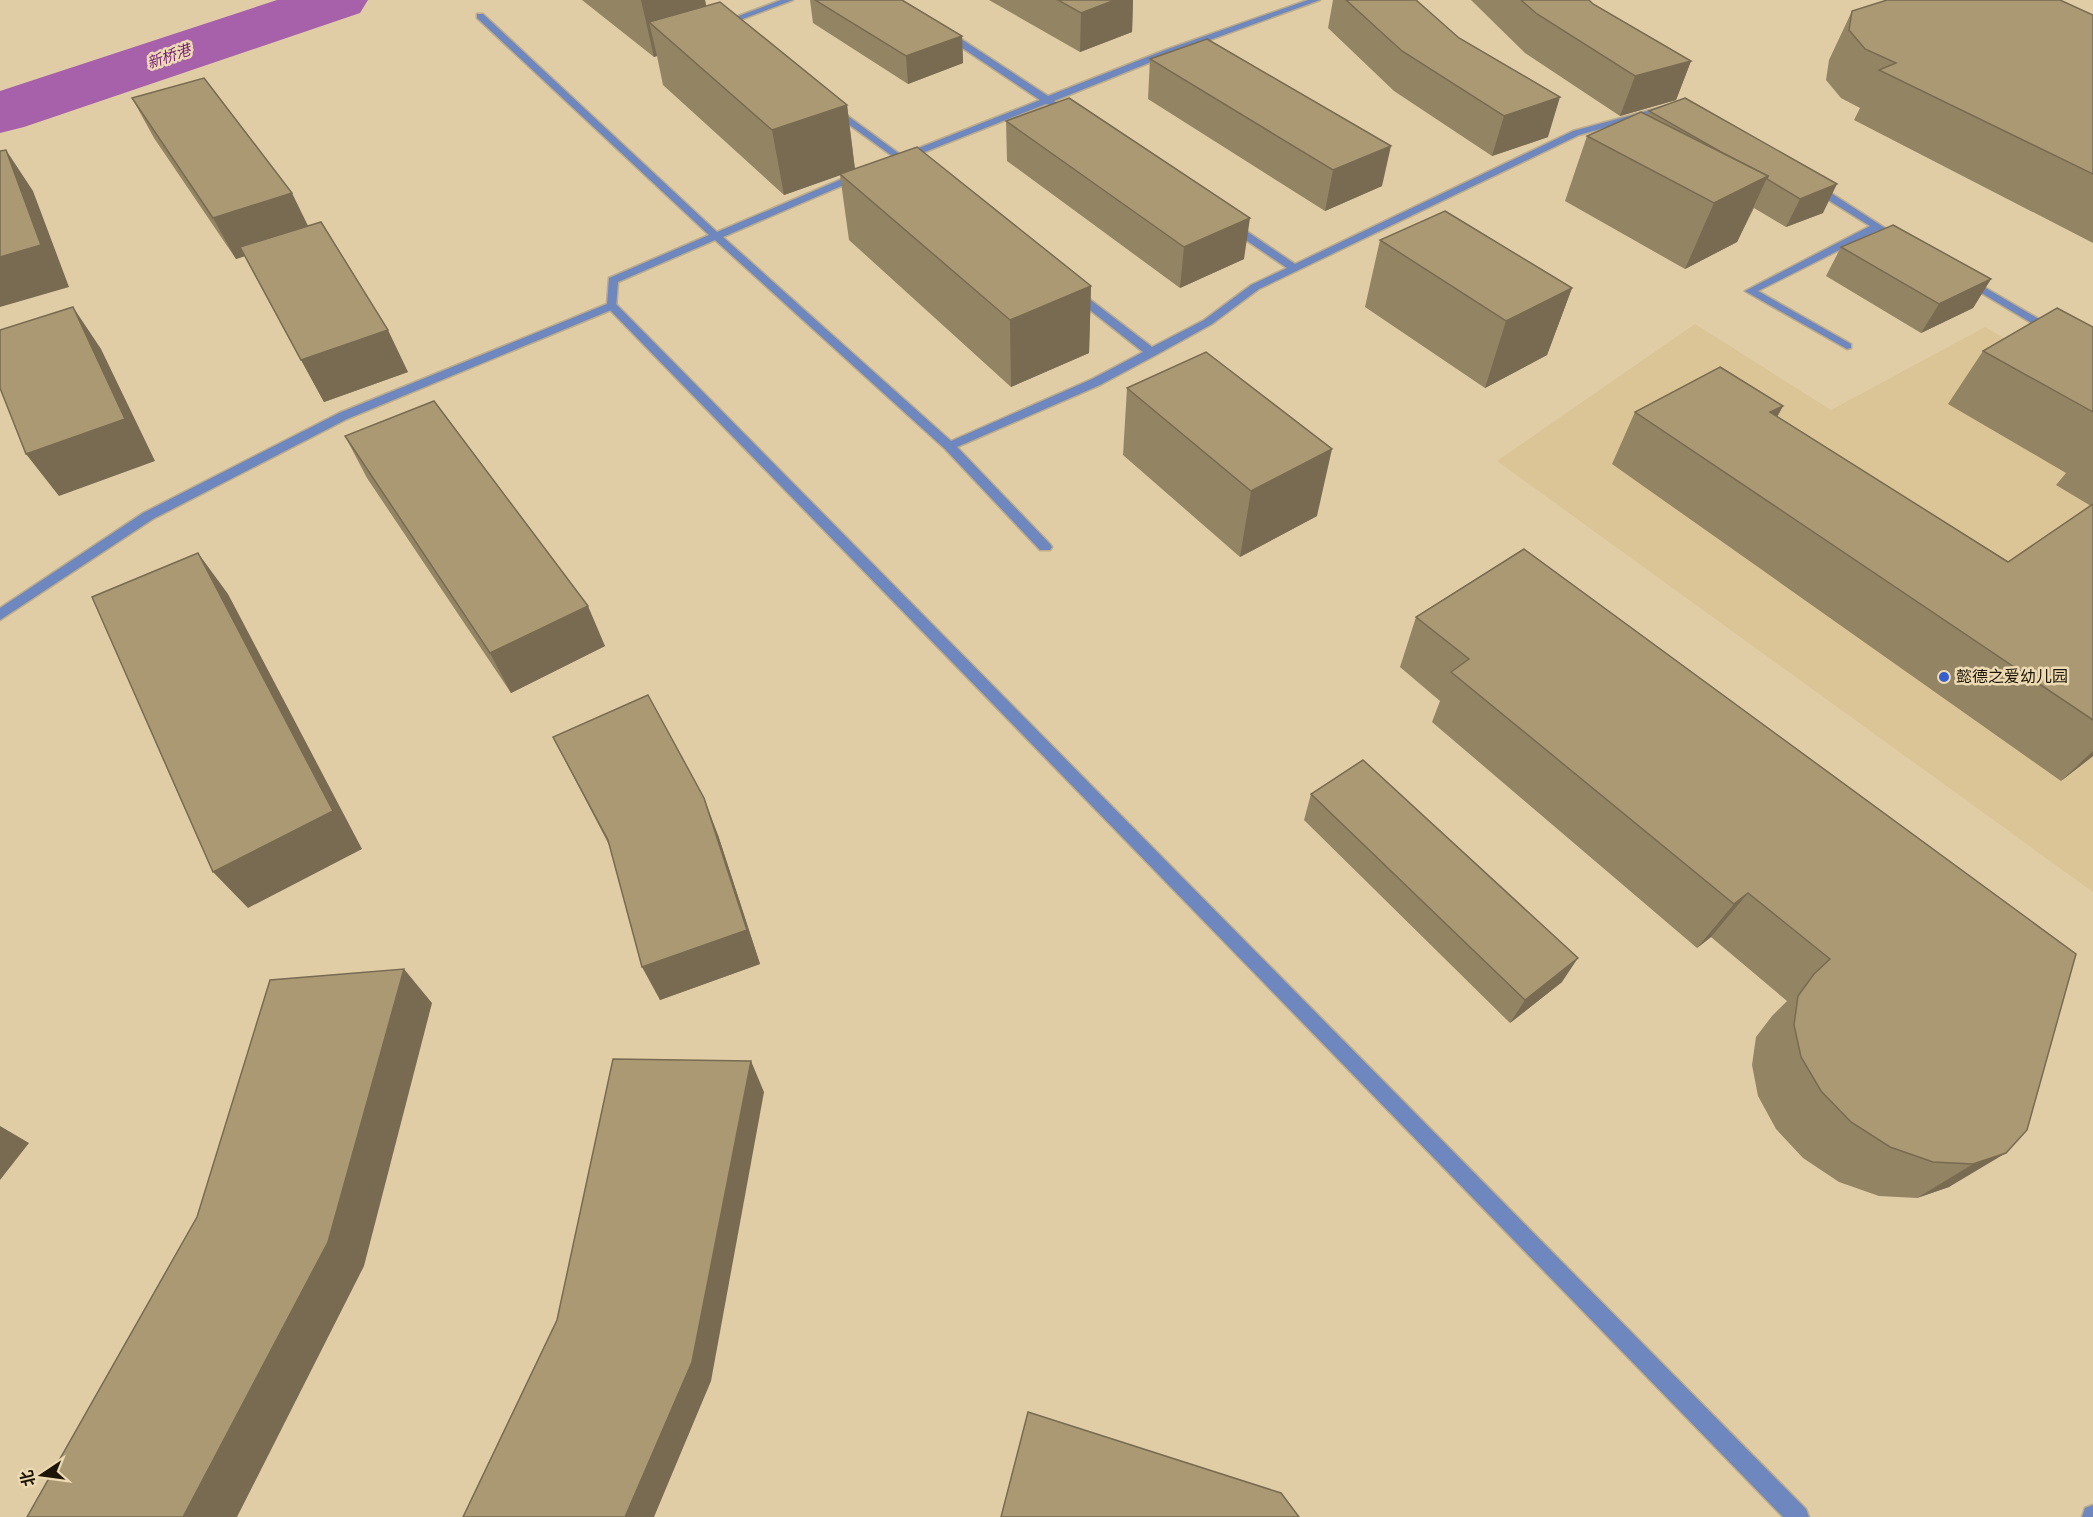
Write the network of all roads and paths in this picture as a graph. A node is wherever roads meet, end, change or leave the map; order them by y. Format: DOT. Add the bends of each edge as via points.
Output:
graph roads {
  1 [pos="789,0"];
  2 [pos="1316,0"];
  3 [pos="480,16"];
  4 [pos="934,25"];
  5 [pos="729,32"];
  6 [pos="1047,100"];
  7 [pos="824,102"];
  8 [pos="1686,103"];
  9 [pos="1067,113"];
  10 [pos="896,160"];
  11 [pos="865,173"];
  12 [pos="919,173"];
  13 [pos="1806,181"];
  14 [pos="1221,219"];
  15 [pos="1876,227"];
  16 [pos="716,236"];
  17 [pos="1907,245"];
  18 [pos="1295,268"];
  19 [pos="1959,276"];
  20 [pos="1070,289"];
  21 [pos="612,306"];
  22 [pos="2062,337"];
  23 [pos="1847,346"];
  24 [pos="1152,353"];
  25 [pos="950,446"];
  26 [pos="1045,547"];
  27 [pos="0,615"];
  28 [pos="1798,1517"];
  1 -- 5 [label="street" via="715,22"];
  2 -- 6 [label="street"];
  3 -- 16 [label="street"];
  4 -- 6 [label="street"];
  6 -- 9 [label="street"];
  6 -- 10 [label="street"];
  7 -- 10 [label="street"];
  8 -- 18 [label="street" via="1576,133"];
  10 -- 12 [label="street"];
  11 -- 16 [label="street"];
  13 -- 15 [label="street"];
  14 -- 18 [label="street"];
  15 -- 17 [label="street"];
  15 -- 23 [label="street" via="1750,291"];
  16 -- 21 [label="street" via="613,280"];
  16 -- 25 [label="street"];
  18 -- 24 [label="street" via="1255,287 1208,322"];
  19 -- 22 [label="street"];
  20 -- 24 [label="street"];
  21 -- 27 [label="street" via="343,416 148,516"];
  21 -- 28 [label="street"];
  24 -- 25 [label="street"];
  25 -- 26 [label="street"];
}
